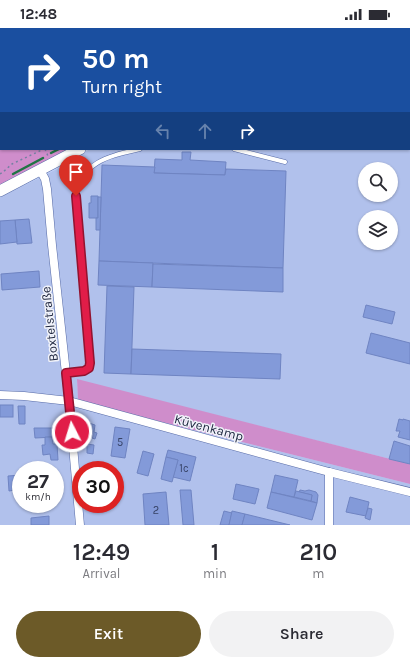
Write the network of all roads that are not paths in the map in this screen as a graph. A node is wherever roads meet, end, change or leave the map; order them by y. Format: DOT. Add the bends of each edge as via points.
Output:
graph roads {
  1 [pos="78,150"];
  2 [pos="136,150"];
  3 [pos="238,150"];
  4 [pos="285,162"];
  5 [pos="40,170"];
  6 [pos="0,191"];
  7 [pos="66,373"];
  8 [pos="0,395"];
  9 [pos="70,401"];
  10 [pos="329,472"];
  11 [pos="410,492"];
  12 [pos="80,525"];
  13 [pos="329,525"];
  1 -- 5 [label="main road"];
  2 -- 7 [label="lane" via="94,164 84,175 78,188 76,196 90,363 89,368 84,371"];
  3 -- 4 [label="lane"];
  5 -- 6 [label="main road"];
  5 -- 7 [label="street, Boxtelstraße" via="47,189"];
  7 -- 9 [label="street, Boxtelstraße"];
  8 -- 9 [label="street, Küvenkamp"];
  9 -- 10 [label="street, Küvenkamp"];
  9 -- 12 [label="street, Boxtelstraße"];
  10 -- 11 [label="street, Küvenkamp"];
  10 -- 13 [label="street"];
}
